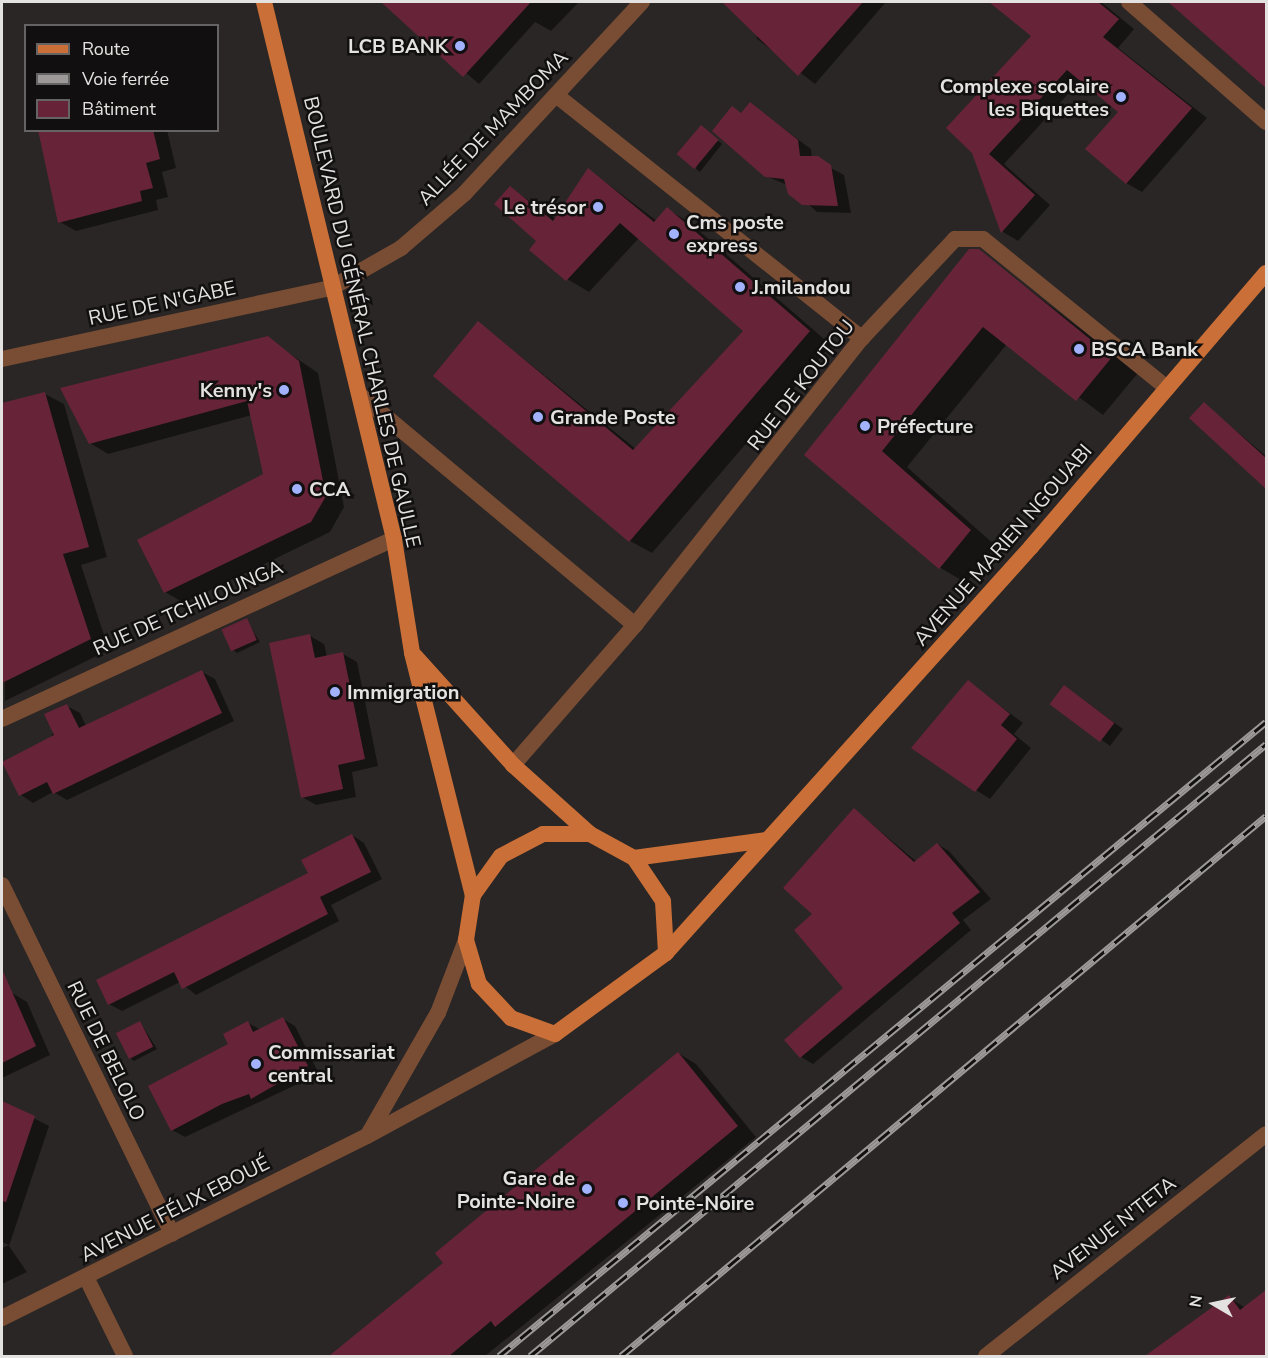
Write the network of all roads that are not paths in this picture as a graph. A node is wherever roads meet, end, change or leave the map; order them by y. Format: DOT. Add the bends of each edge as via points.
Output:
graph roads {
  1 [pos="264,2"];
  2 [pos="642,2"];
  3 [pos="1129,2"];
  4 [pos="555,95"];
  5 [pos="1266,122"];
  6 [pos="1266,273"];
  7 [pos="331,288"];
  8 [pos="862,338"];
  9 [pos="2,359"];
  10 [pos="1167,388"];
  11 [pos="361,396"];
  12 [pos="394,539"];
  13 [pos="635,625"];
  14 [pos="412,653"];
  15 [pos="2,718"];
  16 [pos="513,765"];
  17 [pos="590,834"];
  18 [pos="767,840"];
  19 [pos="634,858"];
  20 [pos="2,885"];
  21 [pos="473,895"];
  22 [pos="466,940"];
  23 [pos="666,953"];
  24 [pos="555,1034"];
  25 [pos="1266,1134"];
  26 [pos="367,1136"];
  27 [pos="172,1234"];
  28 [pos="86,1277"];
  29 [pos="2,1318"];
  30 [pos="125,1356"];
  31 [pos="986,1356"];
  1 -- 7 [label="main road, BOULEVARD DU GÉNÉRAL CHARLES DE GAULLE"];
  2 -- 4 [label="street, ALLÉE DE MAMBOMA"];
  3 -- 5 [label="street"];
  4 -- 7 [label="street, ALLÉE DE MAMBOMA" via="464,194 401,248"];
  4 -- 8 [label="street"];
  6 -- 10 [label="main road, AVENUE MARIEN NGOUABI"];
  7 -- 9 [label="street, RUE DE N'GABE"];
  7 -- 11 [label="main road, BOULEVARD DU GÉNÉRAL CHARLES DE GAULLE"];
  8 -- 10 [label="street, RUE DE KOUTOU" via="946,246 970,236 983,239"];
  8 -- 13 [label="street, RUE DE KOUTOU"];
  10 -- 18 [label="main road, AVENUE MARIEN NGOUABI"];
  11 -- 12 [label="main road, BOULEVARD DU GÉNÉRAL CHARLES DE GAULLE"];
  11 -- 13 [label="street"];
  12 -- 14 [label="main road, BOULEVARD DU GÉNÉRAL CHARLES DE GAULLE"];
  12 -- 15 [label="street, RUE DE TCHILOUNGA"];
  13 -- 16 [label="street, RUE DE KOUTOU"];
  14 -- 16 [label="main road"];
  14 -- 21 [label="main road, BOULEVARD DU GÉNÉRAL CHARLES DE GAULLE"];
  16 -- 17 [label="main road"];
  17 -- 19 [label="main road"];
  17 -- 21 [label="main road" via="543,834 501,856"];
  18 -- 19 [label="main road"];
  18 -- 23 [label="main road, AVENUE MARIEN NGOUABI"];
  19 -- 23 [label="main road" via="663,901"];
  20 -- 27 [label="street, RUE DE BELOLO"];
  21 -- 22 [label="main road"];
  22 -- 24 [label="main road" via="479,984 511,1018"];
  22 -- 26 [label="street" via="438,1013"];
  23 -- 24 [label="main road"];
  24 -- 26 [label="street, AVENUE FÉLIX EBOUÉ"];
  25 -- 31 [label="street, AVENUE N'TETA"];
  26 -- 27 [label="street, AVENUE FÉLIX EBOUÉ"];
  27 -- 28 [label="street, AVENUE FÉLIX EBOUÉ"];
  28 -- 29 [label="street, AVENUE FÉLIX EBOUÉ"];
  28 -- 30 [label="street"];
}
